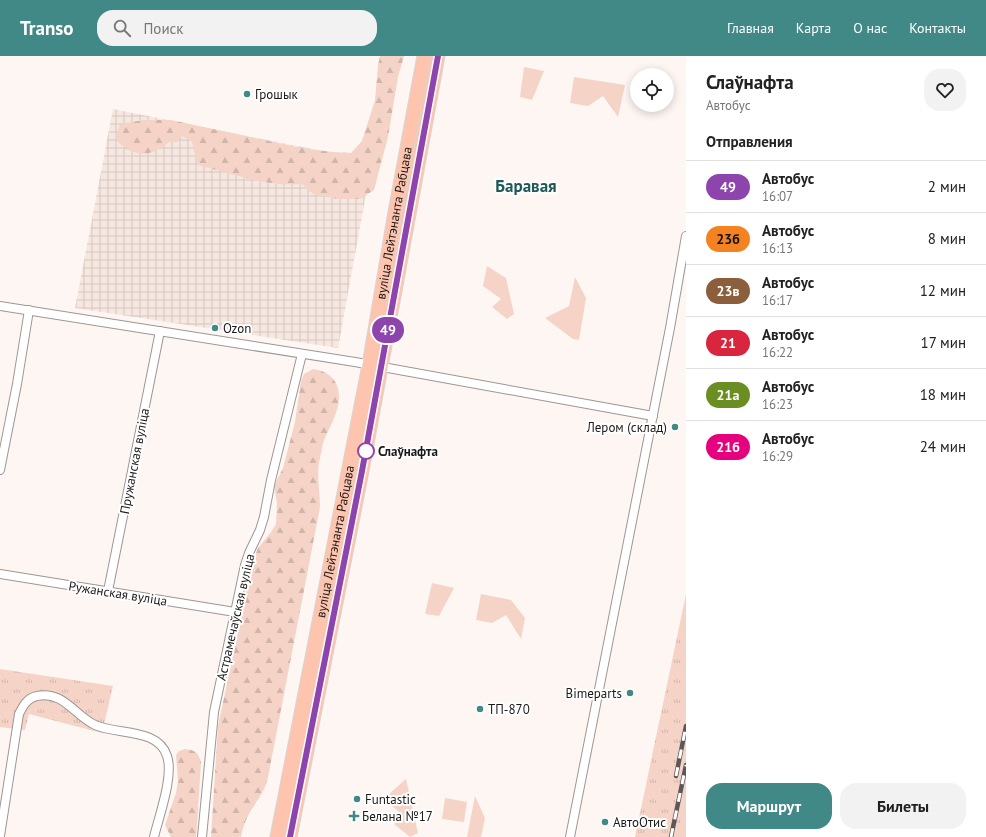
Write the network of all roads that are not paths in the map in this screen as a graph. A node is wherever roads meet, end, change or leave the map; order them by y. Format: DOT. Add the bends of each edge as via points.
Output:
graph roads {
  1 [pos="424,56"];
  2 [pos="438,56"];
  3 [pos="686,236"];
  4 [pos="0,306"];
  5 [pos="29,310"];
  6 [pos="160,331"];
  7 [pos="302,354"];
  8 [pos="375,366"];
  9 [pos="653,416"];
  10 [pos="0,470"];
  11 [pos="0,574"];
  12 [pos="108,591"];
  13 [pos="235,612"];
  14 [pos="0,836"];
  15 [pos="154,837"];
  16 [pos="202,837"];
  17 [pos="278,837"];
  18 [pos="290,837"];
  19 [pos="570,837"];
  1 -- 8 [label="highway, вуліца Лейтэнанта Рабцава" via="395,212"];
  2 -- 8 [label="highway, вуліца Лейтэнанта Рабцава"];
  3 -- 9 [label="street"];
  4 -- 5 [label="street"];
  5 -- 6 [label="street"];
  5 -- 10 [label="street"];
  6 -- 7 [label="street"];
  6 -- 12 [label="street, Пружанская вуліца"];
  7 -- 8 [label="street"];
  7 -- 13 [label="street, Астрамечаўская вуліца" via="264,517 248,553"];
  8 -- 9 [label="street"];
  8 -- 17 [label="highway, вуліца Лейтэнанта Рабцава"];
  8 -- 18 [label="highway, вуліца Лейтэнанта Рабцава"];
  9 -- 19 [label="street"];
  11 -- 12 [label="street, Ружанская вуліца"];
  12 -- 13 [label="street, Ружанская вуліца"];
  13 -- 16 [label="street, Астрамечаўская вуліца" via="214,712"];
  14 -- 15 [label="street" via="19,714 28,700 39,695 51,696 66,702 96,726 143,736 161,745 169,764 168,780"];
}
